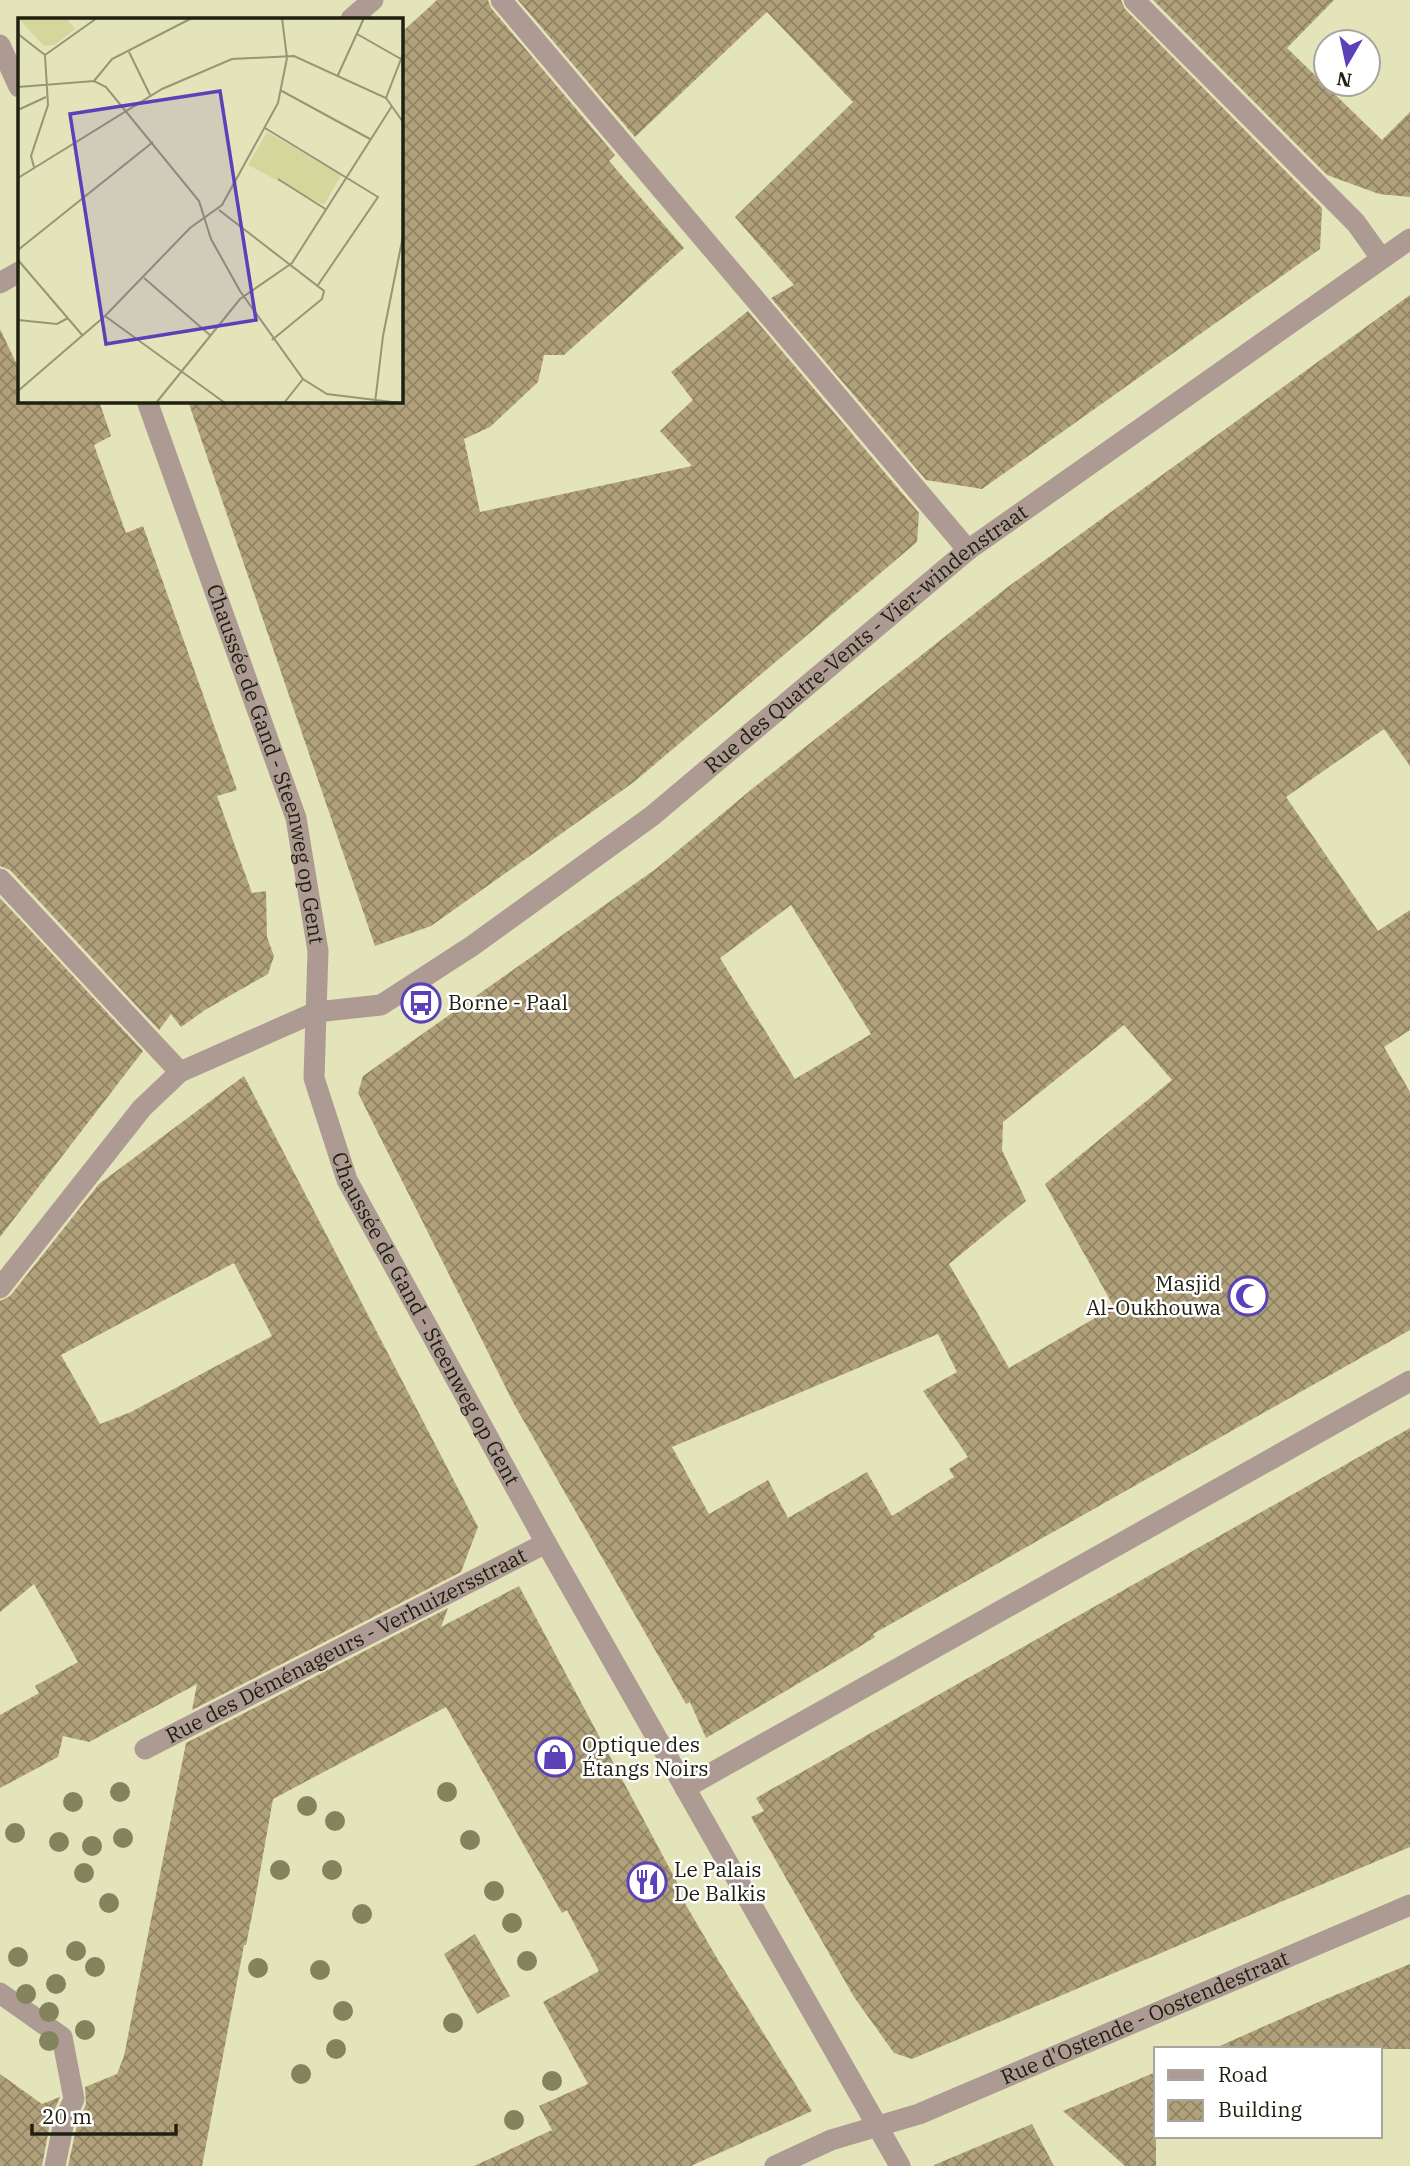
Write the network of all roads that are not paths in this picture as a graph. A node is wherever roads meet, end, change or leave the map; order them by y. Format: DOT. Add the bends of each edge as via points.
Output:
graph roads {
  1 [pos="373,0"];
  2 [pos="501,0"];
  3 [pos="1134,0"];
  4 [pos="352,18"];
  5 [pos="0,45"];
  6 [pos="18,85"];
  7 [pos="1410,239"];
  8 [pos="1381,258"];
  9 [pos="18,273"];
  10 [pos="0,283"];
  11 [pos="147,402"];
  12 [pos="968,550"];
  13 [pos="0,879"];
  14 [pos="316,1012"];
  15 [pos="180,1072"];
  16 [pos="0,1288"];
  17 [pos="1410,1381"];
  18 [pos="546,1543"];
  19 [pos="145,1749"];
  20 [pos="685,1788"];
  21 [pos="1410,1905"];
  22 [pos="0,1993"];
  23 [pos="877,2127"];
  24 [pos="55,2166"];
  25 [pos="775,2166"];
  26 [pos="900,2166"];
  1 -- 4 [label="street"];
  2 -- 12 [label="street"];
  3 -- 8 [label="street" via="1356,223"];
  5 -- 6 [label="street"];
  7 -- 8 [label="street, Rue des Quatre-Vents - Vier-windenstraat"];
  8 -- 12 [label="street, Rue des Quatre-Vents - Vier-windenstraat"];
  9 -- 10 [label="street"];
  11 -- 14 [label="street, Chaussée de Gand - Steenweg op Gent" via="296,818 318,951"];
  12 -- 14 [label="street, Rue des Quatre-Vents - Vier-windenstraat" via="652,816 472,946 381,1005"];
  13 -- 15 [label="street"];
  14 -- 15 [label="street, Rue des Quatre-Vents - Vier-windenstraat"];
  14 -- 18 [label="street, Chaussée de Gand - Steenweg op Gent" via="314,1077 347,1180"];
  15 -- 16 [label="street, Rue des Quatre-Vents - Vier-windenstraat" via="142,1108"];
  17 -- 20 [label="street"];
  18 -- 19 [label="street, Rue des Déménageurs - Verhuizersstraat"];
  18 -- 20 [label="street, Chaussée de Gand - Steenweg op Gent"];
  20 -- 23 [label="street, Chaussée de Gand - Steenweg op Gent"];
  21 -- 23 [label="street, Rue d'Ostende - Oostendestraat" via="919,2114"];
  22 -- 24 [label="street" via="62,2037 74,2099 64,2121"];
  23 -- 25 [label="street, Rue d'Ostende - Oostendestraat" via="831,2140"];
  23 -- 26 [label="street, Chaussée de Gand - Steenweg op Gent"];
}
